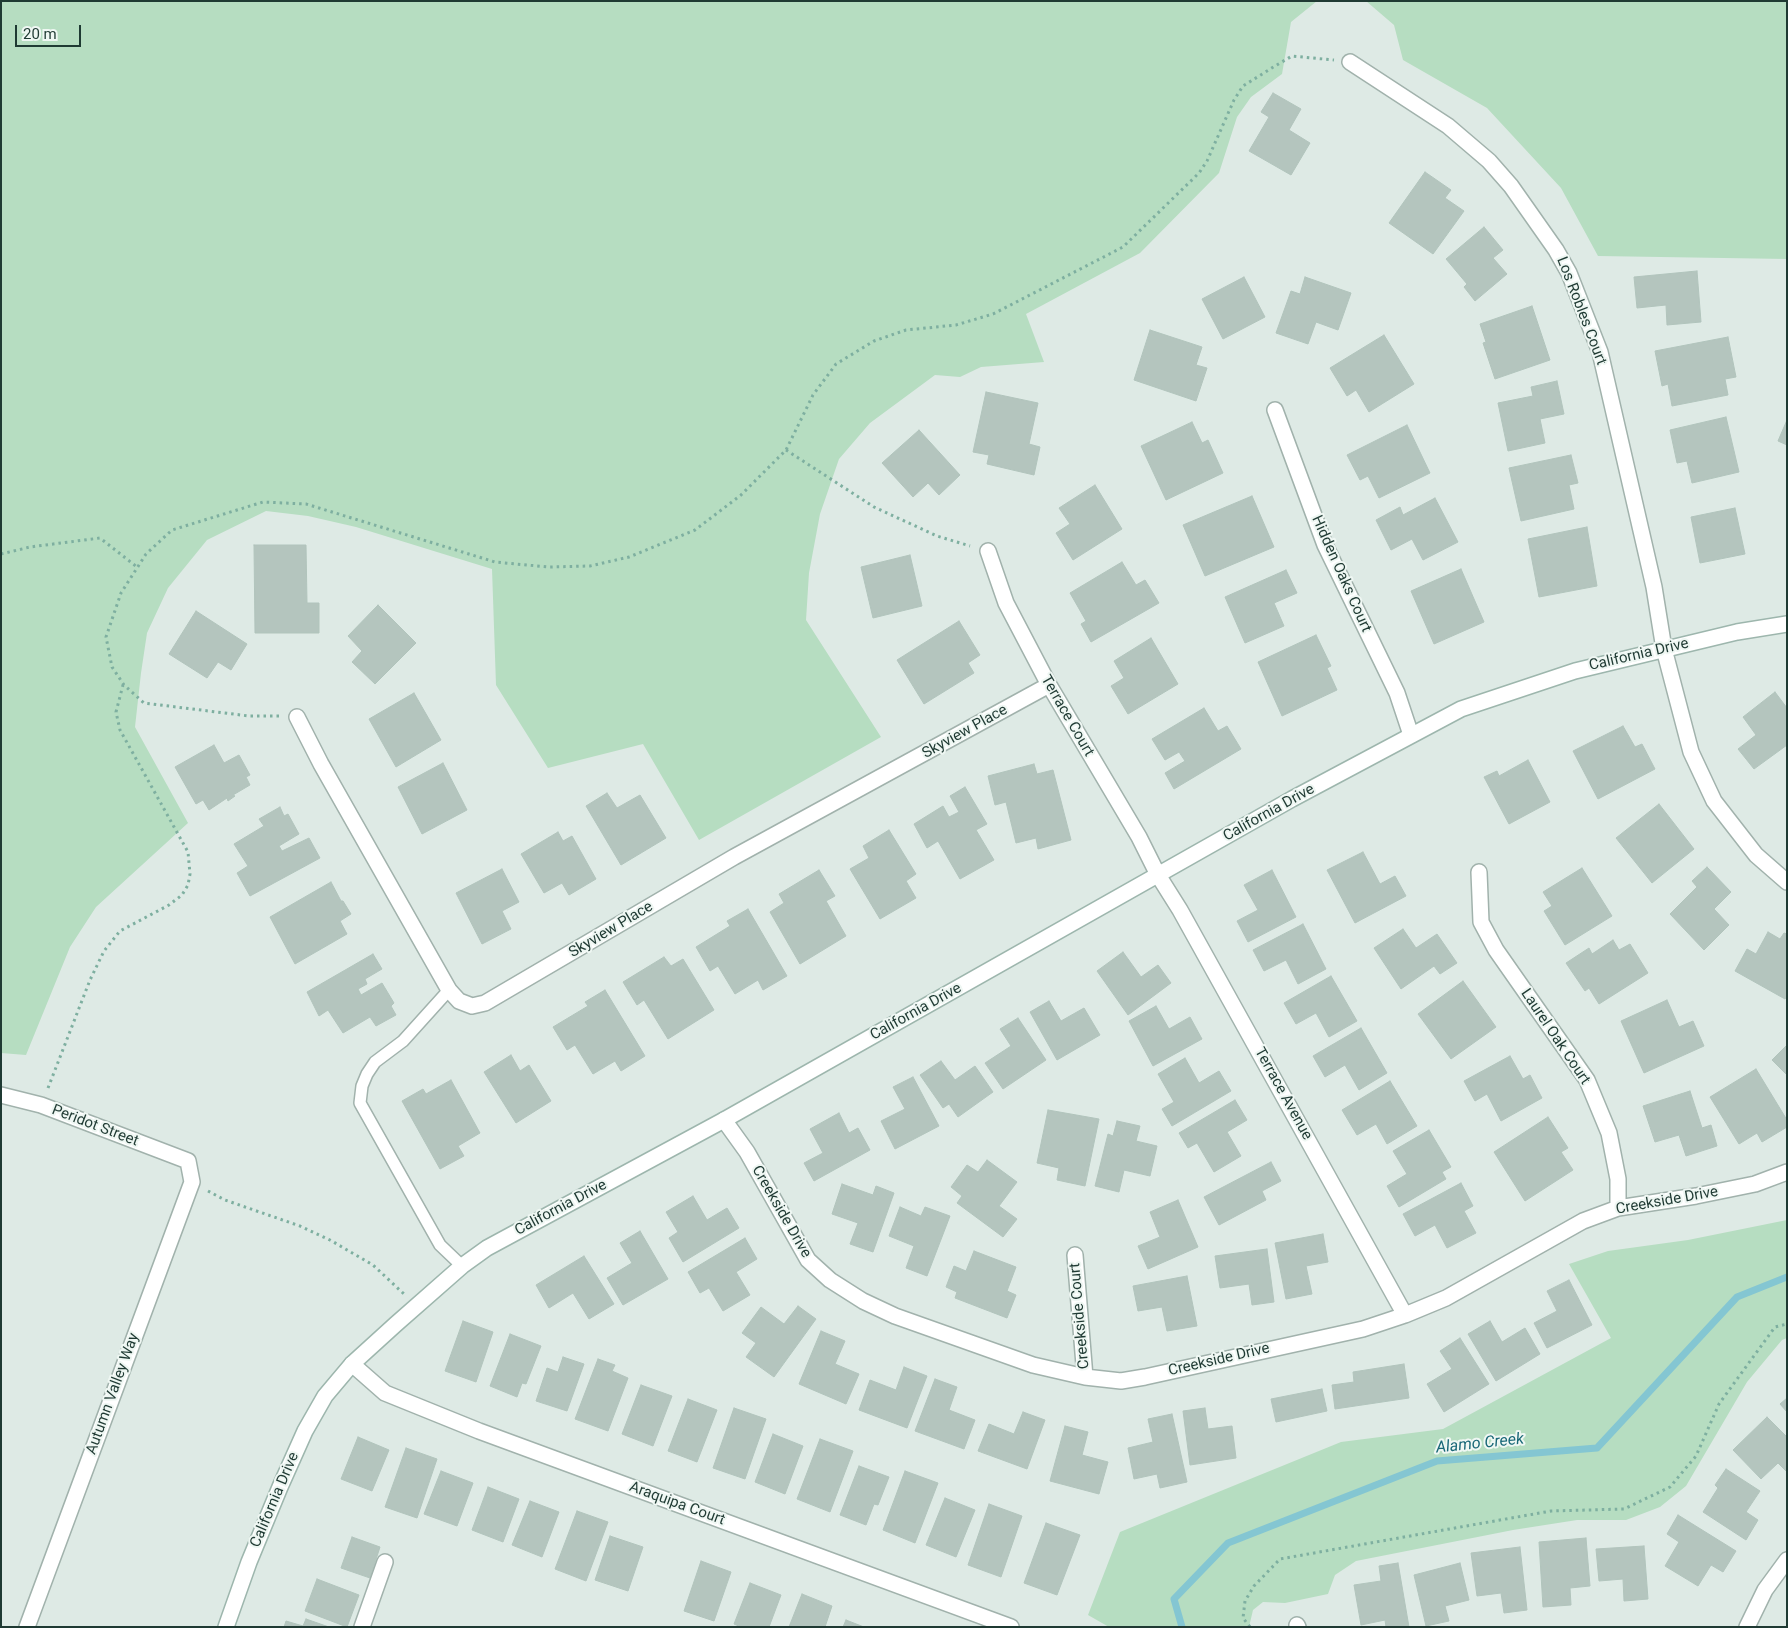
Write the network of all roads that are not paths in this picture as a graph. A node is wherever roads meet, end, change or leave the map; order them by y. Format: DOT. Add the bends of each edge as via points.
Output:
graph roads {
  1 [pos="1350,62"];
  2 [pos="1275,410"];
  3 [pos="988,551"];
  4 [pos="1787,624"];
  5 [pos="1664,649"];
  6 [pos="1049,685"];
  7 [pos="297,717"];
  8 [pos="1411,735"];
  9 [pos="1479,872"];
  10 [pos="1158,875"];
  11 [pos="1787,882"];
  12 [pos="449,990"];
  13 [pos="1,1095"];
  14 [pos="724,1120"];
  15 [pos="1787,1172"];
  16 [pos="192,1182"];
  17 [pos="1618,1208"];
  18 [pos="1075,1255"];
  19 [pos="462,1266"];
  20 [pos="1405,1315"];
  21 [pos="352,1364"];
  22 [pos="1085,1377"];
  23 [pos="1787,1560"];
  24 [pos="385,1562"];
  25 [pos="27,1627"];
  26 [pos="226,1627"];
  27 [pos="362,1627"];
  28 [pos="1011,1627"];
  29 [pos="1747,1627"];
  1 -- 5 [label="street, Los Robles Court" via="1448,126 1489,161 1512,186 1556,250 1600,352 1654,587"];
  2 -- 8 [label="street, Hidden Oaks Court" via="1325,545 1397,693"];
  3 -- 6 [label="street, Terrace Court" via="1006,604"];
  4 -- 5 [label="street, California Drive"];
  5 -- 8 [label="street, California Drive" via="1575,670 1461,709"];
  5 -- 11 [label="street, Los Robles Court" via="1690,752 1714,801 1756,855"];
  6 -- 10 [label="street, Terrace Court"];
  6 -- 12 [label="street, Skyview Place" via="734,857 485,1003 464,1004"];
  7 -- 12 [label="street, Skyview Place"];
  8 -- 10 [label="street, California Drive"];
  9 -- 17 [label="street, Laurel Oak Court" via="1481,922 1496,950 1587,1080 1609,1133 1618,1179"];
  10 -- 14 [label="street, California Drive"];
  10 -- 20 [label="street, Terrace Avenue"];
  12 -- 19 [label="lane" via="403,1041 374,1062 366,1074 360,1103 440,1245"];
  13 -- 16 [label="street, Peridot Street" via="41,1105 188,1161"];
  14 -- 19 [label="street, California Drive" via="487,1248"];
  14 -- 22 [label="street, Creekside Drive" via="808,1260 830,1280 895,1316 1033,1365"];
  15 -- 17 [label="street, Creekside Drive" via="1755,1184"];
  16 -- 25 [label="street, Autumn Valley Way"];
  17 -- 20 [label="street, Creekside Drive" via="1583,1221 1446,1298"];
  18 -- 22 [label="street, Creekside Court"];
  19 -- 21 [label="street, California Drive"];
  20 -- 22 [label="street, Creekside Drive" via="1363,1329 1145,1377 1121,1381"];
  21 -- 26 [label="street, California Drive" via="325,1396 305,1431 249,1562"];
  21 -- 28 [label="street, Araquipa Court" via="385,1394 470,1428"];
  23 -- 29 [label="street" via="1765,1590"];
  24 -- 27 [label="street"];
}
